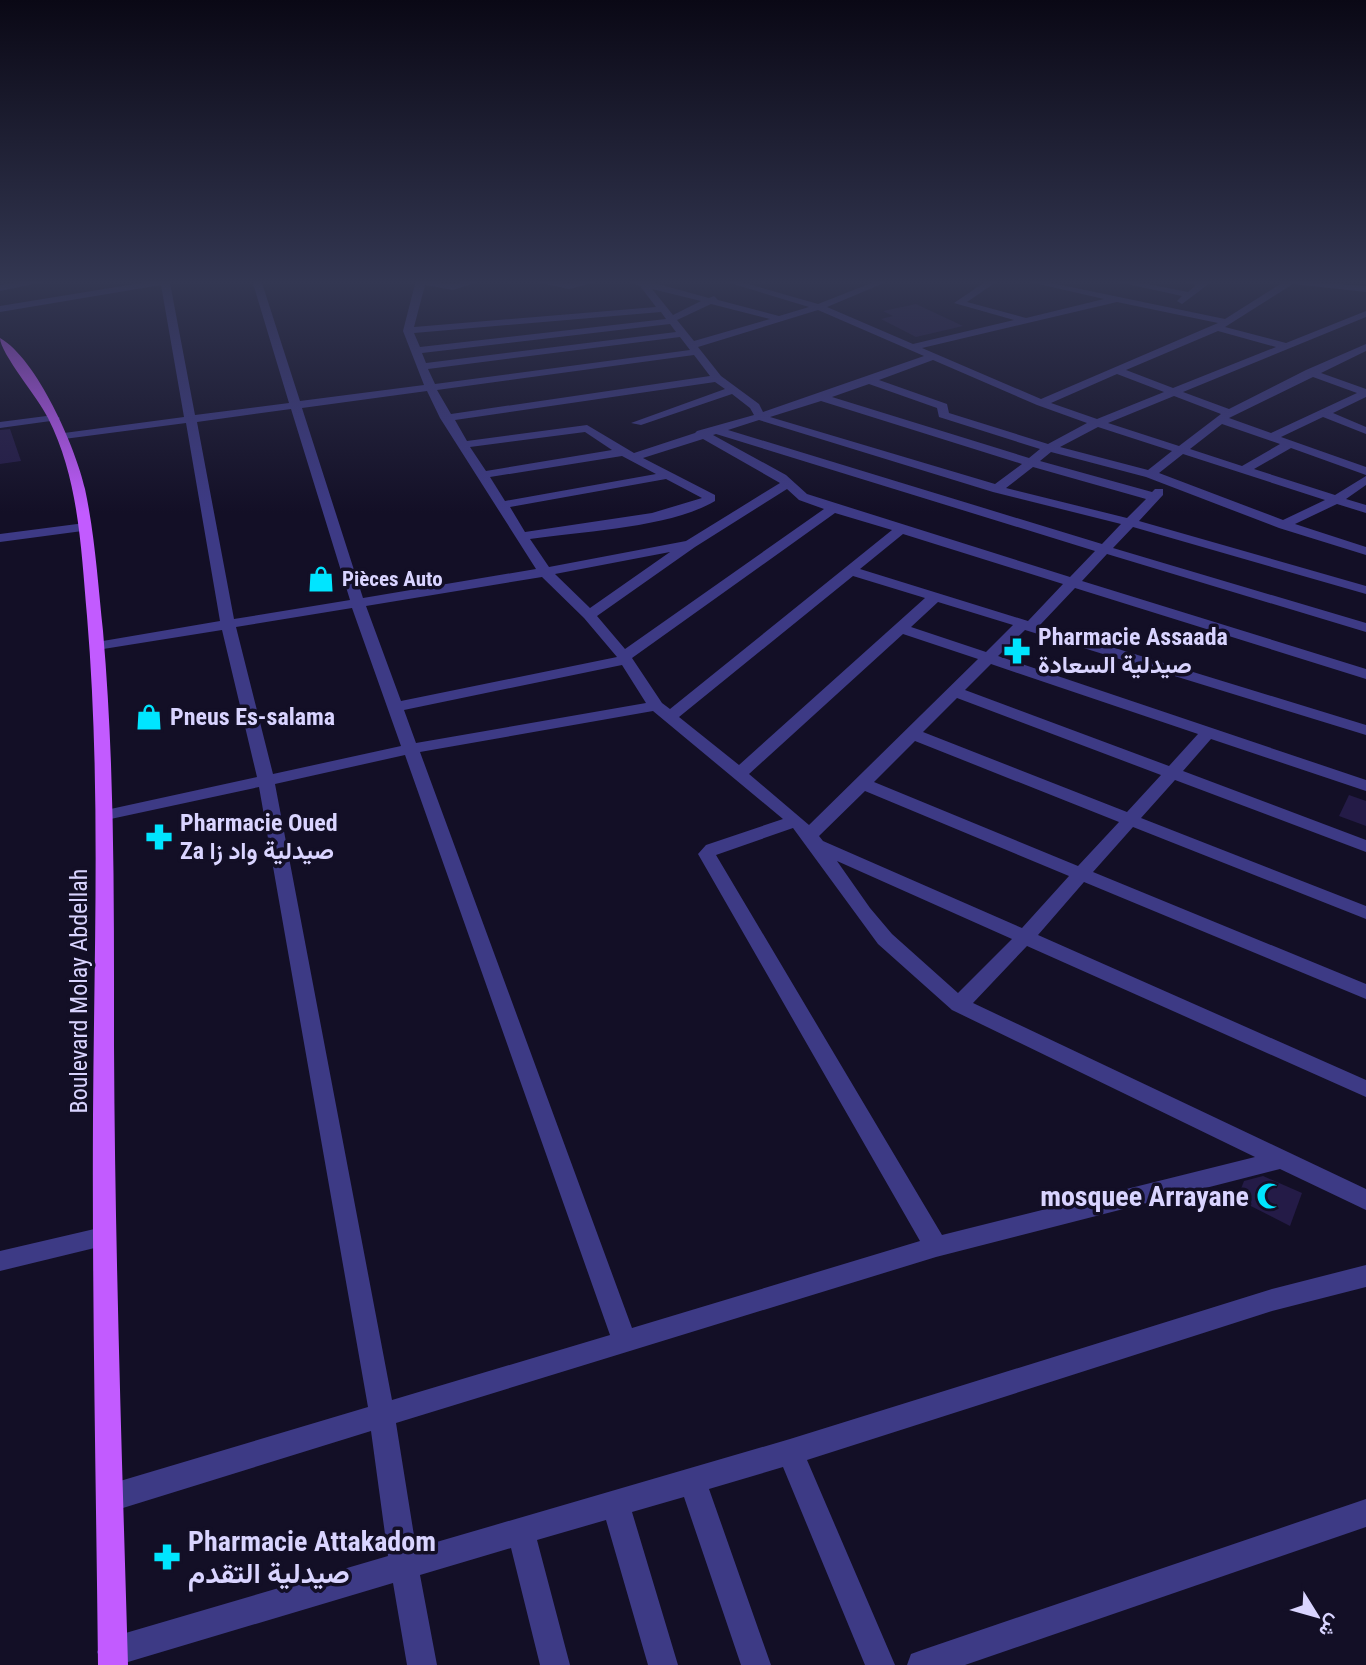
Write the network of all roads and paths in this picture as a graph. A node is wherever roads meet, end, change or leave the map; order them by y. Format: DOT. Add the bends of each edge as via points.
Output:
graph roads {
  1 [pos="14,358"];
  2 [pos="181,358"];
  3 [pos="281,358"];
  4 [pos="420,358"];
  5 [pos="491,358"];
  6 [pos="636,358"];
  7 [pos="702,358"];
  8 [pos="930,358"];
  9 [pos="939,358"];
  10 [pos="1148,358"];
  11 [pos="1257,358"];
  12 [pos="1341,358"];
  13 [pos="424,366"];
  14 [pos="1118,371"];
  15 [pos="1310,372"];
  16 [pos="717,378"];
  17 [pos="869,380"];
  18 [pos="431,388"];
  19 [pos="733,390"];
  20 [pos="1171,393"];
  21 [pos="1366,393"];
  22 [pos="821,397"];
  23 [pos="1041,403"];
  24 [pos="296,406"];
  25 [pos="1322,413"];
  26 [pos="760,416"];
  27 [pos="1225,416"];
  28 [pos="54,418"];
  29 [pos="446,418"];
  30 [pos="192,420"];
  31 [pos="637,423"];
  32 [pos="1097,423"];
  33 [pos="0,425"];
  34 [pos="715,430"];
  35 [pos="1366,431"];
  36 [pos="701,433"];
  37 [pos="64,436"];
  38 [pos="1272,437"];
  39 [pos="1290,444"];
  40 [pos="463,445"];
  41 [pos="1049,448"];
  42 [pos="1183,450"];
  43 [pos="628,454"];
  44 [pos="1029,462"];
  45 [pos="1245,469"];
  46 [pos="1366,471"];
  47 [pos="1150,474"];
  48 [pos="482,475"];
  49 [pos="670,475"];
  50 [pos="1366,480"];
  51 [pos="1170,482"];
  52 [pos="788,483"];
  53 [pos="996,489"];
  54 [pos="1154,497"];
  55 [pos="1337,499"];
  56 [pos="502,505"];
  57 [pos="833,508"];
  58 [pos="1366,509"];
  59 [pos="1129,523"];
  60 [pos="1283,525"];
  61 [pos="86,527"];
  62 [pos="900,531"];
  63 [pos="522,536"];
  64 [pos="0,538"];
  65 [pos="690,544"];
  66 [pos="1101,549"];
  67 [pos="1366,551"];
  68 [pos="852,571"];
  69 [pos="545,572"];
  70 [pos="1069,583"];
  71 [pos="1366,590"];
  72 [pos="935,597"];
  73 [pos="357,601"];
  74 [pos="589,615"];
  75 [pos="228,624"];
  76 [pos="1026,625"];
  77 [pos="900,628"];
  78 [pos="1366,628"];
  79 [pos="97,646"];
  80 [pos="990,657"];
  81 [pos="625,658"];
  82 [pos="1366,674"];
  83 [pos="955,692"];
  84 [pos="396,708"];
  85 [pos="663,711"];
  86 [pos="1366,730"];
  87 [pos="1208,733"];
  88 [pos="913,734"];
  89 [pos="411,749"];
  90 [pos="1174,773"];
  91 [pos="739,774"];
  92 [pos="266,780"];
  93 [pos="863,785"];
  94 [pos="1366,786"];
  95 [pos="106,815"];
  96 [pos="1132,818"];
  97 [pos="807,833"];
  98 [pos="1366,846"];
  99 [pos="1079,876"];
  100 [pos="1366,913"];
  101 [pos="1026,936"];
  102 [pos="1366,992"];
  103 [pos="959,1005"];
  104 [pos="1366,1089"];
  105 [pos="1282,1160"];
  106 [pos="1366,1200"];
  107 [pos="103,1237"];
  108 [pos="936,1247"];
  109 [pos="0,1261"];
  110 [pos="1362,1280"];
  111 [pos="624,1340"];
  112 [pos="382,1415"];
  113 [pos="790,1452"];
  114 [pos="692,1480"];
  115 [pos="110,1498"];
  116 [pos="615,1502"];
  117 [pos="1366,1513"];
  118 [pos="521,1531"];
  119 [pos="404,1566"];
  120 [pos="113,1659"];
  121 [pos="422,1665"];
  122 [pos="555,1665"];
  123 [pos="663,1665"];
  124 [pos="756,1665"];
  125 [pos="880,1665"];
  126 [pos="922,1665"];
  1 -- 28 [label="main road, Boulevard Molay Abdellah"];
  2 -- 30 [label="street"];
  3 -- 24 [label="street"];
  4 -- 13 [label="street"];
  5 -- 13 [label="street"];
  6 -- 18 [label="street"];
  7 -- 16 [label="street"];
  8 -- 17 [label="street"];
  9 -- 23 [label="street"];
  10 -- 14 [label="street"];
  11 -- 20 [label="street"];
  12 -- 15 [label="street"];
  13 -- 18 [label="street"];
  14 -- 20 [label="street"];
  14 -- 23 [label="street"];
  15 -- 21 [label="street"];
  15 -- 27 [label="street"];
  16 -- 19 [label="street"];
  16 -- 29 [label="street"];
  17 -- 22 [label="street"];
  17 -- 41 [label="street" via="943,406 943,415"];
  18 -- 24 [label="street"];
  18 -- 29 [label="street"];
  19 -- 26 [label="street" via="755,406"];
  19 -- 31 [label="street"];
  20 -- 27 [label="street"];
  20 -- 32 [label="street"];
  21 -- 25 [label="street"];
  22 -- 26 [label="street"];
  22 -- 44 [label="street"];
  23 -- 32 [label="street"];
  24 -- 30 [label="street"];
  24 -- 73 [label="street"];
  25 -- 35 [label="street"];
  25 -- 38 [label="street"];
  26 -- 34 [label="street"];
  26 -- 53 [label="street"];
  27 -- 38 [label="street"];
  27 -- 42 [label="street"];
  28 -- 33 [label="street"];
  28 -- 37 [label="main road, Boulevard Molay Abdellah"];
  29 -- 40 [label="street"];
  30 -- 37 [label="street"];
  30 -- 75 [label="street"];
  32 -- 41 [label="street"];
  32 -- 42 [label="street"];
  34 -- 36 [label="street"];
  34 -- 66 [label="street"];
  36 -- 43 [label="street"];
  36 -- 52 [label="street"];
  37 -- 61 [label="main road, Boulevard Molay Abdellah"];
  38 -- 39 [label="street"];
  39 -- 45 [label="street"];
  39 -- 46 [label="street"];
  40 -- 43 [label="street" via="587,428"];
  40 -- 48 [label="street"];
  41 -- 44 [label="street"];
  41 -- 47 [label="street"];
  42 -- 45 [label="street"];
  42 -- 47 [label="street"];
  43 -- 48 [label="street"];
  43 -- 49 [label="street"];
  44 -- 53 [label="street"];
  44 -- 54 [label="street"];
  45 -- 55 [label="street"];
  47 -- 51 [label="street"];
  48 -- 56 [label="street"];
  49 -- 56 [label="street"];
  49 -- 63 [label="street" via="710,498 672,512"];
  50 -- 55 [label="street"];
  51 -- 54 [label="street"];
  51 -- 60 [label="street"];
  52 -- 57 [label="street" via="803,497"];
  52 -- 65 [label="street"];
  53 -- 59 [label="street"];
  54 -- 59 [label="street"];
  55 -- 58 [label="street"];
  55 -- 60 [label="street"];
  56 -- 63 [label="street"];
  57 -- 62 [label="street"];
  57 -- 81 [label="street"];
  59 -- 66 [label="street"];
  59 -- 71 [label="street"];
  60 -- 67 [label="street"];
  61 -- 64 [label="street"];
  61 -- 79 [label="main road, Boulevard Molay Abdellah"];
  62 -- 68 [label="street"];
  62 -- 70 [label="street"];
  63 -- 69 [label="street"];
  65 -- 69 [label="street"];
  65 -- 74 [label="street"];
  66 -- 70 [label="street"];
  66 -- 78 [label="street"];
  68 -- 72 [label="street"];
  68 -- 85 [label="street"];
  69 -- 73 [label="street"];
  69 -- 74 [label="street"];
  70 -- 76 [label="street"];
  70 -- 82 [label="street"];
  72 -- 76 [label="street"];
  72 -- 77 [label="street"];
  73 -- 75 [label="street"];
  73 -- 84 [label="street"];
  74 -- 81 [label="street"];
  75 -- 79 [label="street"];
  75 -- 92 [label="street"];
  76 -- 80 [label="street"];
  76 -- 86 [label="street"];
  77 -- 80 [label="street"];
  77 -- 91 [label="street"];
  79 -- 95 [label="main road, Boulevard Molay Abdellah"];
  80 -- 83 [label="street"];
  80 -- 87 [label="street"];
  81 -- 84 [label="street"];
  81 -- 85 [label="street"];
  83 -- 88 [label="street"];
  83 -- 90 [label="street"];
  84 -- 89 [label="street"];
  85 -- 89 [label="street"];
  85 -- 91 [label="street"];
  87 -- 90 [label="street"];
  87 -- 94 [label="street"];
  88 -- 93 [label="street"];
  88 -- 96 [label="street"];
  89 -- 92 [label="street"];
  89 -- 111 [label="street"];
  90 -- 96 [label="street"];
  90 -- 98 [label="street"];
  91 -- 97 [label="street"];
  92 -- 95 [label="street"];
  92 -- 112 [label="street"];
  93 -- 97 [label="street"];
  93 -- 99 [label="street"];
  95 -- 107 [label="main road, Boulevard Molay Abdellah"];
  96 -- 99 [label="street"];
  96 -- 100 [label="street"];
  97 -- 101 [label="street"];
  97 -- 103 [label="street" via="885,939"];
  97 -- 108 [label="street" via="712,849 707,855"];
  99 -- 101 [label="street"];
  99 -- 102 [label="street"];
  101 -- 103 [label="street"];
  101 -- 104 [label="street"];
  103 -- 105 [label="street"];
  105 -- 106 [label="street"];
  105 -- 108 [label="street"];
  107 -- 109 [label="street"];
  107 -- 115 [label="main road, Boulevard Molay Abdellah"];
  108 -- 111 [label="street"];
  110 -- 113 [label="street" via="1272,1300"];
  111 -- 112 [label="street"];
  112 -- 115 [label="street"];
  112 -- 119 [label="street"];
  113 -- 114 [label="street"];
  113 -- 125 [label="street"];
  114 -- 116 [label="street"];
  114 -- 124 [label="street"];
  115 -- 120 [label="main road, Boulevard Molay Abdellah"];
  116 -- 118 [label="street"];
  116 -- 123 [label="street"];
  117 -- 126 [label="street"];
  118 -- 119 [label="street"];
  118 -- 122 [label="street"];
  119 -- 120 [label="street"];
  119 -- 121 [label="street"];
}
